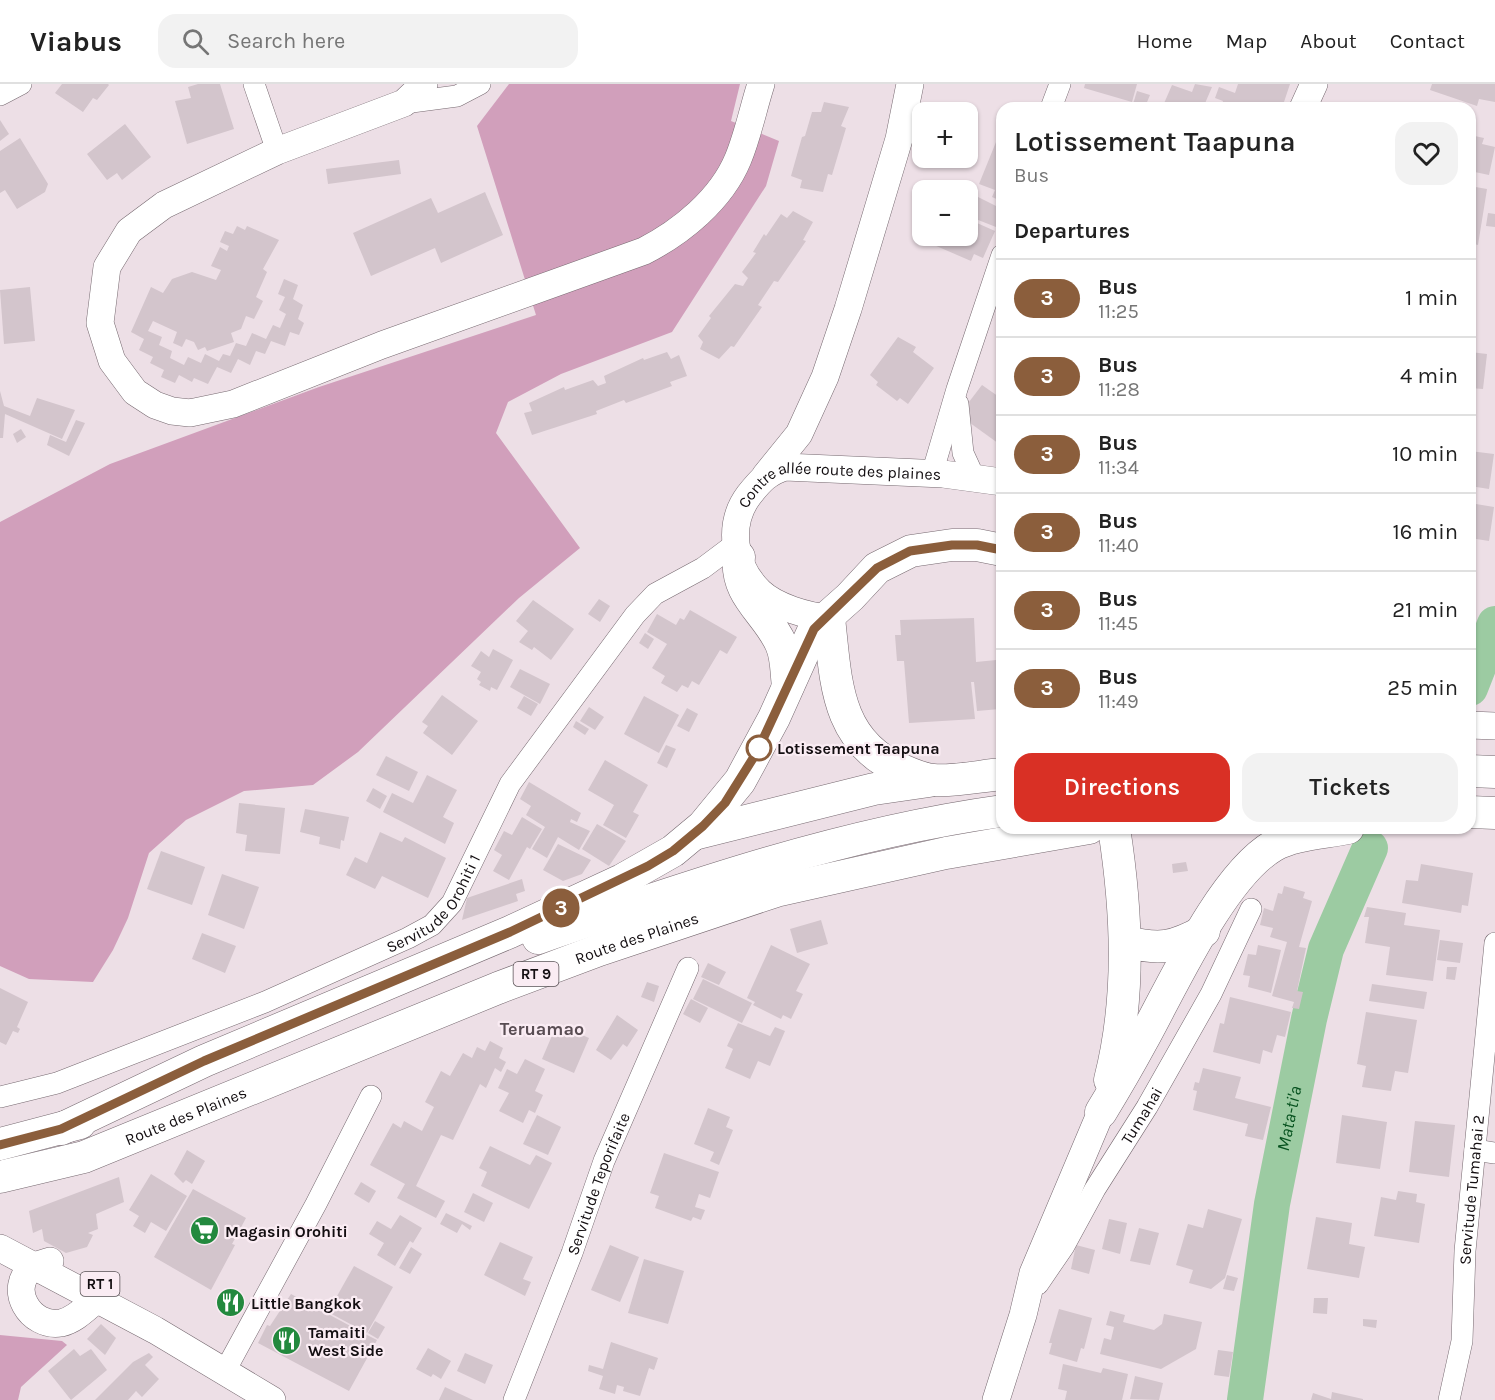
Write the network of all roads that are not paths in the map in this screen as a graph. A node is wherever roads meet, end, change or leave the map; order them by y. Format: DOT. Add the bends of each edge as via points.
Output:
graph roads {
  1 [pos="21,84"];
  2 [pos="254,84"];
  3 [pos="424,84"];
  4 [pos="480,84"];
  5 [pos="760,84"];
  6 [pos="910,84"];
  7 [pos="1059,84"];
  8 [pos="1314,84"];
  9 [pos="0,95"];
  10 [pos="1054,102"];
  11 [pos="1306,102"];
  12 [pos="404,103"];
  13 [pos="277,151"];
  14 [pos="996,273"];
  15 [pos="957,389"];
  16 [pos="932,474"];
  17 [pos="764,477"];
  18 [pos="974,477"];
  19 [pos="996,481"];
  20 [pos="996,548"];
  21 [pos="737,550"];
  22 [pos="829,618"];
  23 [pos="788,686"];
  24 [pos="1476,725"];
  25 [pos="1495,726"];
  26 [pos="996,775"];
  27 [pos="933,780"];
  28 [pos="996,812"];
  29 [pos="693,834"];
  30 [pos="1055,834"];
  31 [pos="1115,834"];
  32 [pos="1317,834"];
  33 [pos="1251,909"];
  34 [pos="1204,930"];
  35 [pos="1126,942"];
  36 [pos="1495,943"];
  37 [pos="688,968"];
  38 [pos="371,1096"];
  39 [pos="0,1097"];
  40 [pos="1101,1112"];
  41 [pos="61,1129"];
  42 [pos="0,1144"];
  43 [pos="1485,1152"];
  44 [pos="0,1177"];
  45 [pos="0,1248"];
  46 [pos="33,1266"];
  47 [pos="96,1300"];
  48 [pos="1023,1315"];
  49 [pos="155,1330"];
  50 [pos="225,1371"];
  51 [pos="272,1400"];
  52 [pos="514,1400"];
  53 [pos="996,1400"];
  54 [pos="1449,1400"];
  1 -- 9 [label="street"];
  2 -- 13 [label="street"];
  3 -- 12 [label="main road"];
  4 -- 12 [label="street" via="457,96"];
  5 -- 13 [label="main road" via="738,160 690,221 661,242 233,404 190,413 154,405 122,377 104,342 100,307 107,267 120,243 142,220 164,205"];
  6 -- 17 [label="main road" via="898,139 825,377 799,434"];
  7 -- 10 [label="street"];
  8 -- 11 [label="main road"];
  12 -- 13 [label="main road"];
  14 -- 15 [label="street"];
  15 -- 16 [label="street"];
  15 -- 18 [label="street" via="961,443"];
  16 -- 17 [label="main road, Contre allée route des plaines" via="785,467"];
  16 -- 18 [label="main road, Contre allée route des plaines"];
  17 -- 21 [label="main road, Contre allée route des plaines" via="736,518"];
  18 -- 19 [label="main road, Contre allée route des plaines"];
  20 -- 22 [label="highway" via="960,545 910,551 877,568"];
  21 -- 22 [label="main road" via="748,577 760,592 813,616"];
  21 -- 23 [label="highway" via="737,574 781,643"];
  21 -- 39 [label="street, Servitude Orohiti 1" via="655,594 635,615 506,790 452,903 432,925 265,1002 57,1083"];
  22 -- 23 [label="highway" via="814,629"];
  22 -- 27 [label="highway" via="838,694 854,734 889,765"];
  23 -- 29 [label="highway" via="740,781 725,803"];
  24 -- 25 [label="main road"];
  26 -- 27 [label="highway"];
  27 -- 29 [label="highway" via="874,789"];
  28 -- 41 [label="highway, Route des Plaines / RT 9" via="818,850 654,898 509,948 216,1071"];
  29 -- 41 [label="highway" via="648,866 595,893 204,1061"];
  30 -- 44 [label="highway, Route des Plaines / RT 9" via="847,873 776,891 498,988 84,1157"];
  31 -- 35 [label="highway"];
  32 -- 34 [label="highway" via="1273,846 1242,874"];
  33 -- 48 [label="street, Tumahai" via="1211,994 1064,1246 1041,1276"];
  34 -- 35 [label="highway" via="1170,947 1152,948"];
  34 -- 40 [label="highway"];
  35 -- 40 [label="highway" via="1116,1058"];
  36 -- 43 [label="street, Servitude Tumahai 2"];
  37 -- 52 [label="street, Servitude Teporifaite" via="604,1161"];
  38 -- 50 [label="street"];
  40 -- 48 [label="main road" via="1034,1273"];
  41 -- 42 [label="highway, Route des Plaines / RT 9"];
  43 -- 54 [label="street, Servitude Tumahai 2" via="1465,1251 1462,1341"];
  45 -- 46 [label="main road, RT 1"];
  46 -- 47 [label="main road, RT 1"];
  46 -- 47 [label="main road, RT 1" via="21,1290 25,1307 36,1318 61,1323"];
  46 -- 49 [label="main road, RT 1" via="51,1261 68,1266 135,1305"];
  47 -- 49 [label="main road, RT 1"];
  48 -- 53 [label="main road"];
  49 -- 50 [label="main road, RT 1"];
  50 -- 51 [label="main road, RT 1"];
}
